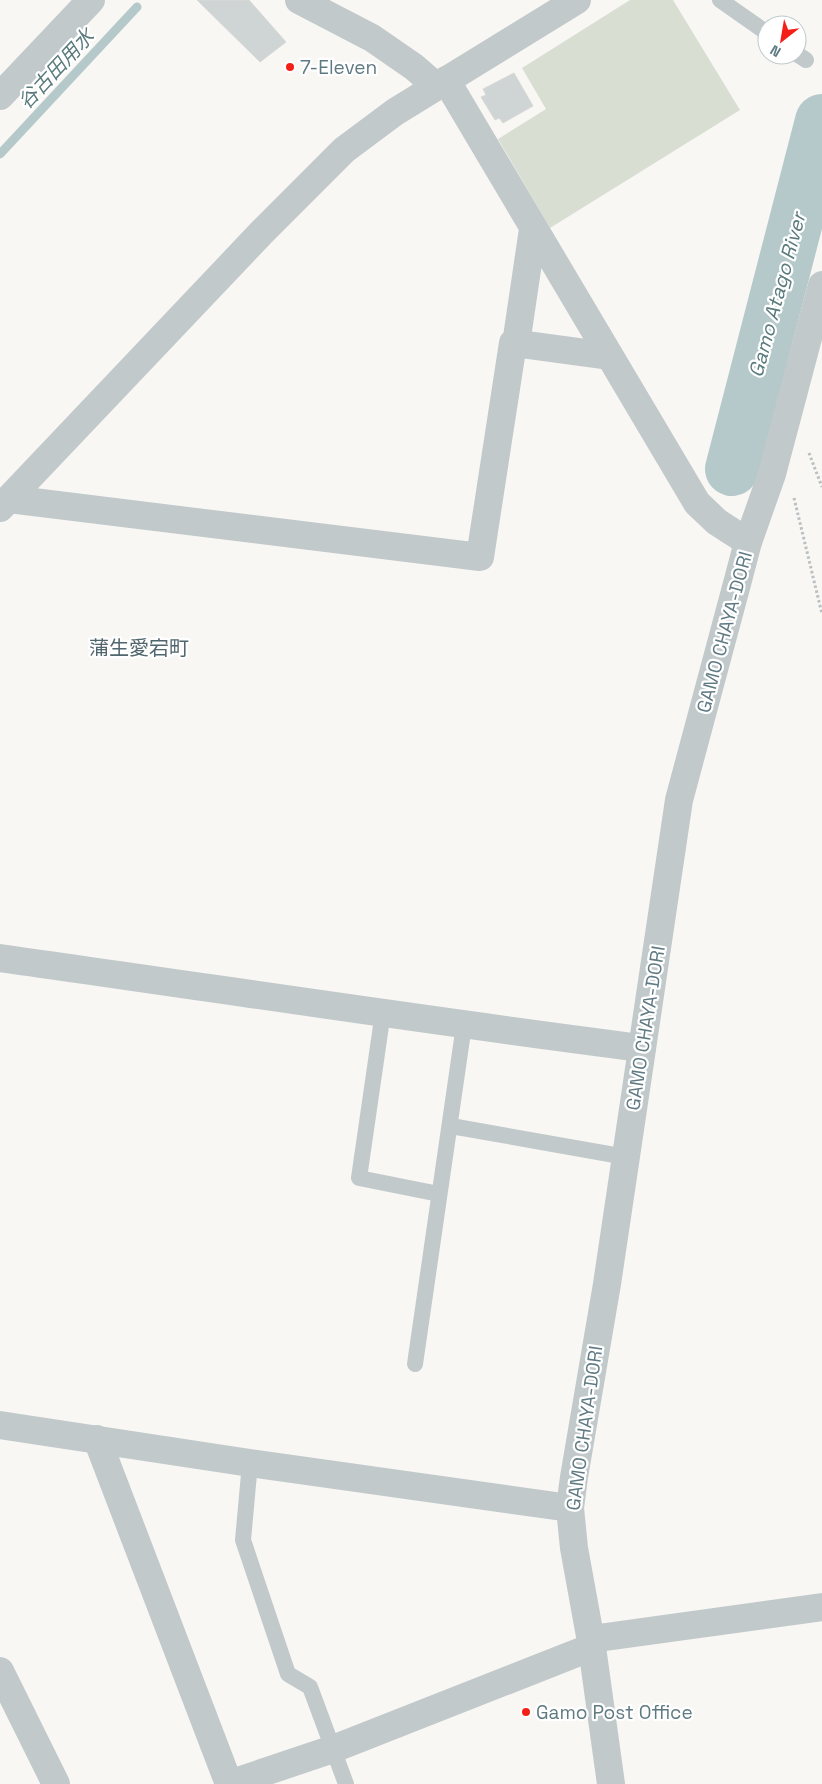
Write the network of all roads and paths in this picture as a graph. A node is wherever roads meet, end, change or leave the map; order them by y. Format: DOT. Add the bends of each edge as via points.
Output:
graph roads {
  1 [pos="90,0"];
  2 [pos="299,0"];
  3 [pos="576,0"];
  4 [pos="720,0"];
  5 [pos="757,26"];
  6 [pos="441,83"];
  7 [pos="0,96"];
  8 [pos="534,229"];
  9 [pos="822,285"];
  10 [pos="516,344"];
  11 [pos="609,356"];
  12 [pos="811,444"];
  13 [pos="822,487"];
  14 [pos="794,496"];
  15 [pos="5,503"];
  16 [pos="748,542"];
  17 [pos="822,614"];
  18 [pos="0,958"];
  19 [pos="383,1012"];
  20 [pos="464,1025"];
  21 [pos="642,1048"];
  22 [pos="450,1126"];
  23 [pos="626,1158"];
  24 [pos="440,1194"];
  25 [pos="415,1364"];
  26 [pos="0,1425"];
  27 [pos="97,1439"];
  28 [pos="250,1463"];
  29 [pos="570,1508"];
  30 [pos="822,1607"];
  31 [pos="592,1643"];
  32 [pos="0,1671"];
  33 [pos="333,1749"];
  34 [pos="56,1784"];
  35 [pos="229,1784"];
  36 [pos="346,1784"];
  37 [pos="611,1784"];
  1 -- 7 [label="street"];
  2 -- 6 [label="street" via="372,38"];
  3 -- 6 [label="street"];
  4 -- 5 [label="lane"];
  6 -- 8 [label="street"];
  6 -- 15 [label="street" via="344,150"];
  8 -- 10 [label="street"];
  8 -- 11 [label="street"];
  9 -- 16 [label="street, GAMO CHAYA-DORI" via="772,474"];
  10 -- 11 [label="street"];
  10 -- 15 [label="street" via="513,343 480,557"];
  11 -- 16 [label="street" via="697,503 717,522"];
  12 -- 13 [label="path" via="809,454"];
  14 -- 17 [label="path"];
  16 -- 21 [label="street, GAMO CHAYA-DORI" via="679,800"];
  18 -- 19 [label="street"];
  19 -- 20 [label="street"];
  19 -- 24 [label="lane" via="359,1178"];
  20 -- 21 [label="street"];
  20 -- 22 [label="lane"];
  21 -- 23 [label="street, GAMO CHAYA-DORI"];
  22 -- 23 [label="lane"];
  22 -- 24 [label="lane"];
  23 -- 29 [label="street, GAMO CHAYA-DORI"];
  24 -- 25 [label="lane"];
  26 -- 27 [label="street"];
  27 -- 28 [label="street"];
  27 -- 35 [label="street"];
  28 -- 29 [label="street"];
  28 -- 33 [label="lane" via="243,1540 288,1674 310,1687"];
  29 -- 31 [label="street, GAMO CHAYA-DORI"];
  30 -- 31 [label="street"];
  31 -- 33 [label="street"];
  31 -- 37 [label="street, GAMO CHAYA-DORI"];
  32 -- 34 [label="street"];
  33 -- 35 [label="street"];
  33 -- 36 [label="lane"];
}
